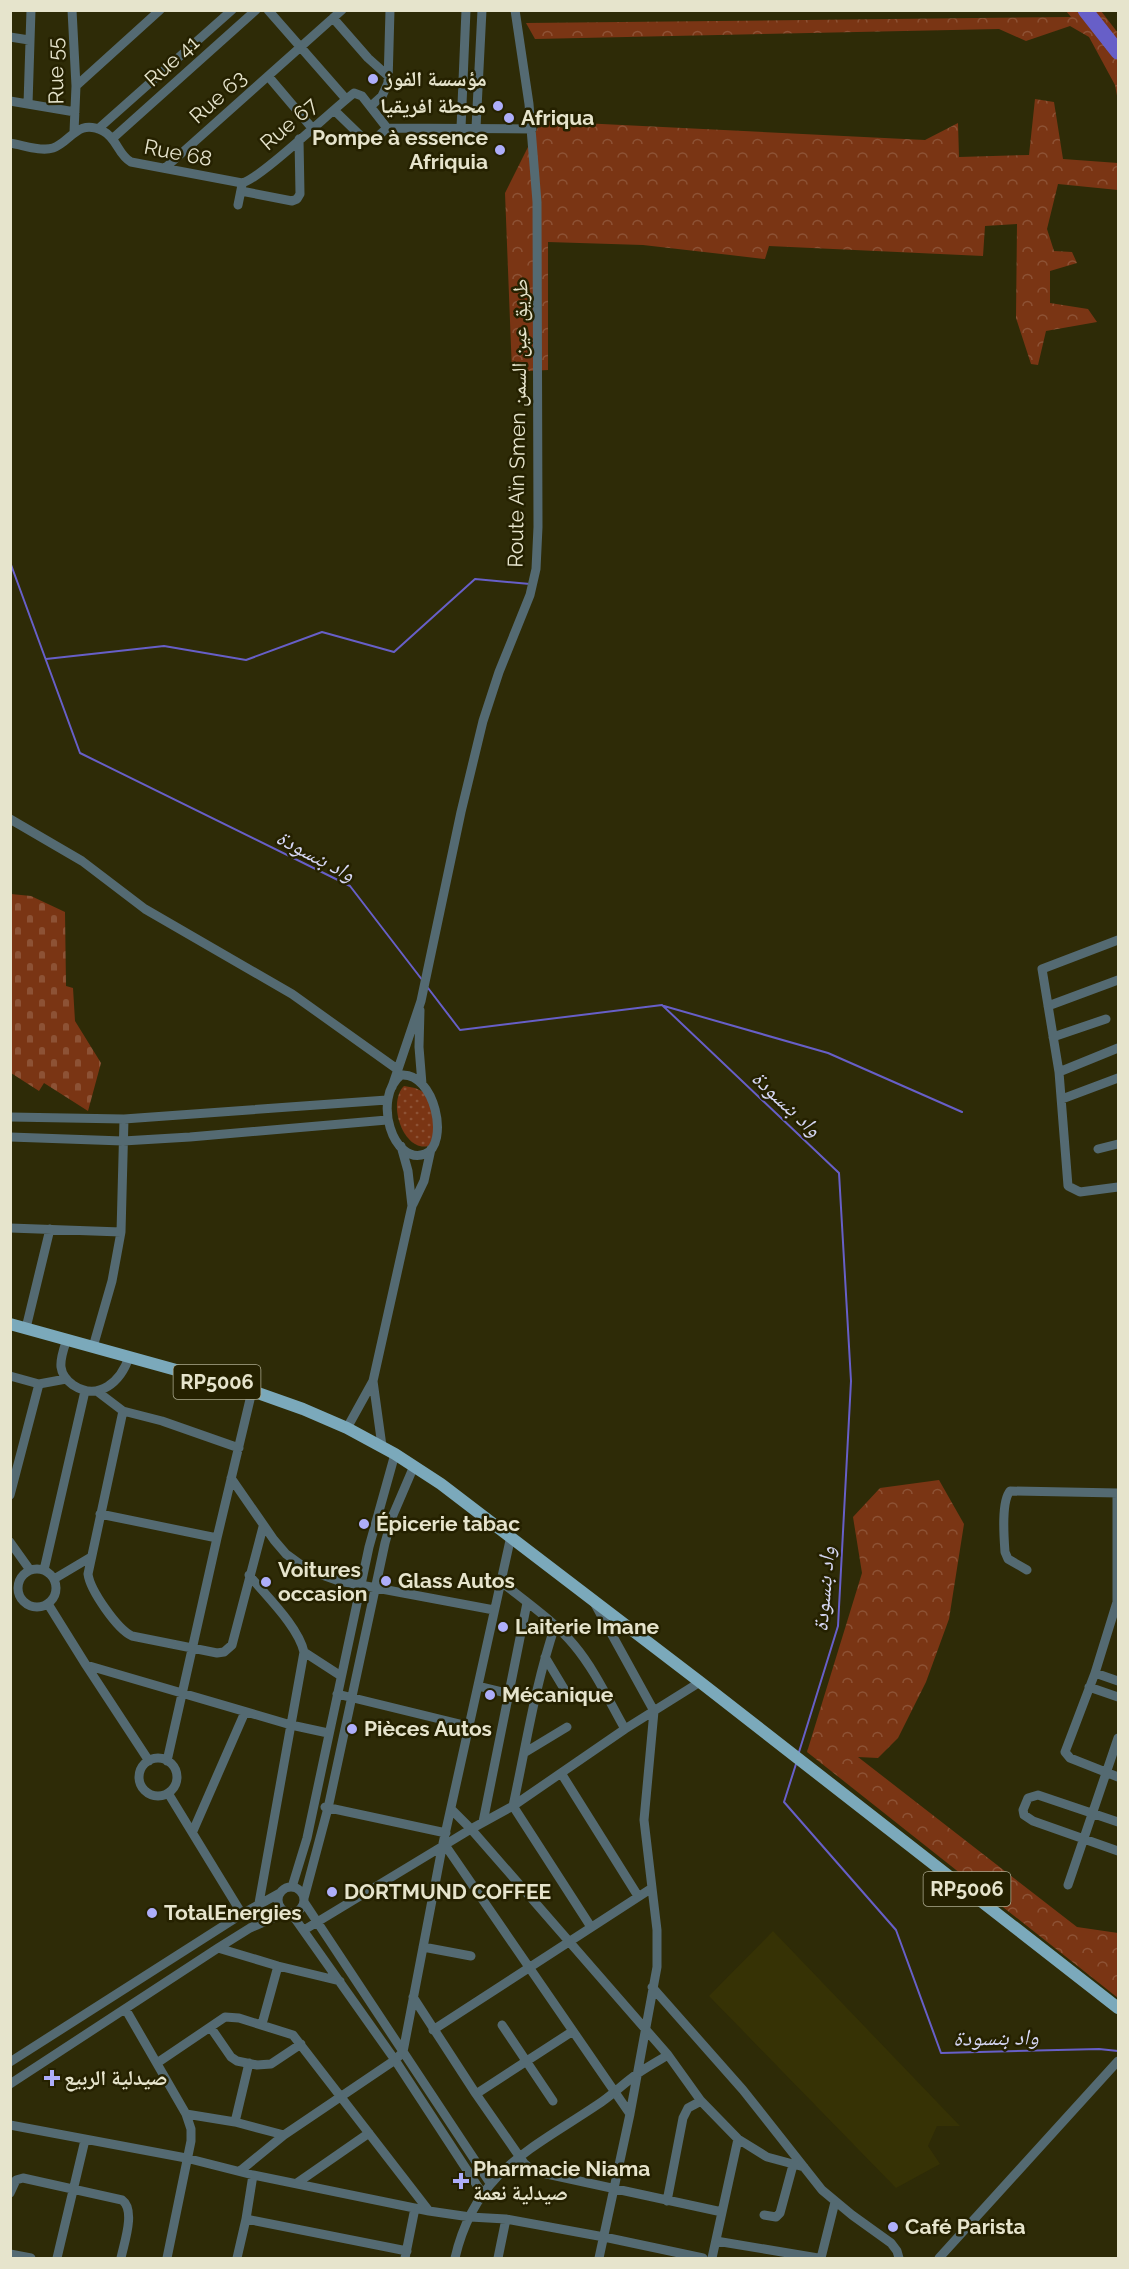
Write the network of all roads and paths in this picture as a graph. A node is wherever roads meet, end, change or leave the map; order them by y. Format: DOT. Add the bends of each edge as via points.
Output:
graph roads {
  1 [pos="30,10"];
  2 [pos="72,10"];
  3 [pos="160,10"];
  4 [pos="232,10"];
  5 [pos="256,10"];
  6 [pos="268,10"];
  7 [pos="342,10"];
  8 [pos="390,10"];
  9 [pos="466,10"];
  10 [pos="482,10"];
  11 [pos="515,10"];
  12 [pos="333,18"];
  13 [pos="10,37"];
  14 [pos="29,40"];
  15 [pos="299,48"];
  16 [pos="464,68"];
  17 [pos="479,68"];
  18 [pos="268,76"];
  19 [pos="388,76"];
  20 [pos="76,86"];
  21 [pos="478,93"];
  22 [pos="462,94"];
  23 [pos="346,99"];
  24 [pos="10,101"];
  25 [pos="28,104"];
  26 [pos="371,106"];
  27 [pos="334,110"];
  28 [pos="75,112"];
  29 [pos="312,128"];
  30 [pos="387,128"];
  31 [pos="461,128"];
  32 [pos="476,128"];
  33 [pos="98,129"];
  34 [pos="532,129"];
  35 [pos="74,132"];
  36 [pos="112,139"];
  37 [pos="299,139"];
  38 [pos="10,143"];
  39 [pos="165,168"];
  40 [pos="241,187"];
  41 [pos="238,205"];
  42 [pos="10,819"];
  43 [pos="1119,940"];
  44 [pos="1119,980"];
  45 [pos="421,1001"];
  46 [pos="1048,1006"];
  47 [pos="1106,1019"];
  48 [pos="1053,1037"];
  49 [pos="1118,1048"];
  50 [pos="397,1069"];
  51 [pos="1059,1072"];
  52 [pos="1119,1078"];
  53 [pos="422,1084"];
  54 [pos="392,1087"];
  55 [pos="1062,1099"];
  56 [pos="387,1100"];
  57 [pos="10,1117"];
  58 [pos="124,1119"];
  59 [pos="387,1120"];
  60 [pos="10,1137"];
  61 [pos="123,1141"];
  62 [pos="1119,1144"];
  63 [pos="401,1146"];
  64 [pos="431,1149"];
  65 [pos="1098,1149"];
  66 [pos="1119,1187"];
  67 [pos="412,1206"];
  68 [pos="10,1228"];
  69 [pos="50,1229"];
  70 [pos="121,1232"];
  71 [pos="10,1324"];
  72 [pos="26,1328"];
  73 [pos="66,1339"];
  74 [pos="93,1347"];
  75 [pos="129,1357"];
  76 [pos="10,1376"];
  77 [pos="66,1379"];
  78 [pos="373,1381"];
  79 [pos="39,1384"];
  80 [pos="84,1391"];
  81 [pos="252,1391"];
  82 [pos="98,1392"];
  83 [pos="123,1411"];
  84 [pos="347,1428"];
  85 [pos="382,1446"];
  86 [pos="239,1448"];
  87 [pos="395,1454"];
  88 [pos="15,1456"];
  89 [pos="414,1466"];
  90 [pos="231,1478"];
  91 [pos="1118,1493"];
  92 [pos="10,1496"];
  93 [pos="100,1514"];
  94 [pos="263,1527"];
  95 [pos="511,1536"];
  96 [pos="217,1538"];
  97 [pos="10,1542"];
  98 [pos="91,1557"];
  99 [pos="1118,1558"];
  100 [pos="30,1570"];
  101 [pos="44,1570"];
  102 [pos="1027,1570"];
  103 [pos="249,1575"];
  104 [pos="54,1579"];
  105 [pos="15,1581"];
  106 [pos="500,1581"];
  107 [pos="362,1583"];
  108 [pos="376,1586"];
  109 [pos="593,1600"];
  110 [pos="527,1603"];
  111 [pos="1118,1603"];
  112 [pos="48,1604"];
  113 [pos="494,1610"];
  114 [pos="555,1626"];
  115 [pos="192,1647"];
  116 [pos="304,1652"];
  117 [pos="545,1657"];
  118 [pos="86,1665"];
  119 [pos="1095,1673"];
  120 [pos="341,1676"];
  121 [pos="1119,1681"];
  122 [pos="700,1682"];
  123 [pos="478,1686"];
  124 [pos="1089,1687"];
  125 [pos="182,1694"];
  126 [pos="337,1694"];
  127 [pos="508,1694"];
  128 [pos="569,1697"];
  129 [pos="1119,1697"];
  130 [pos="352,1698"];
  131 [pos="534,1700"];
  132 [pos="654,1711"];
  133 [pos="245,1712"];
  134 [pos="291,1725"];
  135 [pos="468,1726"];
  136 [pos="567,1727"];
  137 [pos="626,1729"];
  138 [pos="328,1733"];
  139 [pos="1119,1738"];
  140 [pos="524,1753"];
  141 [pos="149,1761"];
  142 [pos="167,1761"];
  143 [pos="561,1773"];
  144 [pos="1107,1773"];
  145 [pos="1119,1777"];
  146 [pos="168,1793"];
  147 [pos="314,1805"];
  148 [pos="513,1806"];
  149 [pos="328,1808"];
  150 [pos="451,1809"];
  151 [pos="1093,1813"];
  152 [pos="483,1822"];
  153 [pos="1119,1822"];
  154 [pos="471,1829"];
  155 [pos="193,1831"];
  156 [pos="446,1833"];
  157 [pos="1084,1838"];
  158 [pos="444,1846"];
  159 [pos="1119,1851"];
  160 [pos="1068,1885"];
  161 [pos="292,1887"];
  162 [pos="652,1888"];
  163 [pos="280,1893"];
  164 [pos="638,1896"];
  165 [pos="304,1900"];
  166 [pos="259,1903"];
  167 [pos="289,1912"];
  168 [pos="242,1914"];
  169 [pos="318,1923"];
  170 [pos="591,1927"];
  171 [pos="304,1930"];
  172 [pos="570,1943"];
  173 [pos="423,1947"];
  174 [pos="218,1948"];
  175 [pos="471,1956"];
  176 [pos="278,1966"];
  177 [pos="530,1969"];
  178 [pos="340,1981"];
  179 [pos="652,1987"];
  180 [pos="413,1997"];
  181 [pos="1119,2008"];
  182 [pos="126,2010"];
  183 [pos="262,2024"];
  184 [pos="502,2025"];
  185 [pos="211,2028"];
  186 [pos="645,2028"];
  187 [pos="433,2030"];
  188 [pos="573,2031"];
  189 [pos="301,2044"];
  190 [pos="403,2052"];
  191 [pos="668,2055"];
  192 [pos="395,2060"];
  193 [pos="527,2061"];
  194 [pos="1119,2061"];
  195 [pos="10,2062"];
  196 [pos="157,2063"];
  197 [pos="249,2063"];
  198 [pos="636,2075"];
  199 [pos="10,2084"];
  200 [pos="615,2093"];
  201 [pos="476,2094"];
  202 [pos="340,2098"];
  203 [pos="553,2101"];
  204 [pos="701,2101"];
  205 [pos="186,2114"];
  206 [pos="630,2114"];
  207 [pos="235,2122"];
  208 [pos="10,2125"];
  209 [pos="369,2133"];
  210 [pos="284,2135"];
  211 [pos="738,2139"];
  212 [pos="85,2140"];
  213 [pos="520,2156"];
  214 [pos="186,2158"];
  215 [pos="793,2165"];
  216 [pos="804,2168"];
  217 [pos="240,2171"];
  218 [pos="253,2175"];
  219 [pos="297,2183"];
  220 [pos="490,2183"];
  221 [pos="73,2188"];
  222 [pos="613,2189"];
  223 [pos="10,2193"];
  224 [pos="482,2193"];
  225 [pos="667,2201"];
  226 [pos="835,2202"];
  227 [pos="415,2208"];
  228 [pos="429,2211"];
  229 [pos="722,2212"];
  230 [pos="764,2215"];
  231 [pos="470,2217"];
  232 [pos="246,2219"];
  233 [pos="506,2219"];
  234 [pos="604,2237"];
  235 [pos="716,2241"];
  236 [pos="762,2248"];
  237 [pos="10,2254"];
  238 [pos="406,2254"];
  239 [pos="31,2259"];
  240 [pos="57,2259"];
  241 [pos="121,2259"];
  242 [pos="166,2259"];
  243 [pos="237,2259"];
  244 [pos="455,2259"];
  245 [pos="498,2259"];
  246 [pos="599,2259"];
  247 [pos="704,2259"];
  248 [pos="712,2259"];
  249 [pos="759,2259"];
  250 [pos="819,2259"];
  251 [pos="899,2259"];
  252 [pos="939,2259"];
  1 -- 14 [label="street"];
  2 -- 20 [label="street, Rue 55"];
  3 -- 20 [label="street"];
  4 -- 33 [label="street, Rue 41"];
  5 -- 36 [label="street, Rue 41"];
  6 -- 15 [label="street"];
  7 -- 12 [label="street, Rue 63"];
  8 -- 19 [label="street"];
  9 -- 16 [label="street"];
  10 -- 17 [label="street"];
  11 -- 34 [label="street, Route Aïn Smen طريق عين السمن"];
  12 -- 15 [label="street, Rue 63"];
  12 -- 19 [label="street"];
  13 -- 14 [label="street"];
  14 -- 25 [label="street"];
  15 -- 18 [label="street, Rue 63"];
  15 -- 23 [label="street"];
  16 -- 17 [label="street"];
  16 -- 22 [label="street"];
  17 -- 21 [label="street"];
  18 -- 29 [label="street, Rue 63"];
  18 -- 39 [label="street, Rue 63"];
  19 -- 26 [label="street" via="385,92"];
  20 -- 28 [label="street, Rue 55"];
  21 -- 22 [label="street"];
  21 -- 32 [label="street"];
  22 -- 31 [label="street"];
  23 -- 26 [label="street, Rue 67" via="359,93"];
  23 -- 27 [label="street, Rue 67"];
  24 -- 25 [label="street"];
  25 -- 28 [label="street"];
  26 -- 30 [label="street"];
  27 -- 29 [label="street, Rue 67"];
  27 -- 30 [label="street" via="366,141 372,141"];
  28 -- 35 [label="street, Rue 55"];
  29 -- 37 [label="street, Rue 67"];
  30 -- 31 [label="street"];
  31 -- 32 [label="street"];
  32 -- 34 [label="street"];
  33 -- 35 [label="street"];
  33 -- 36 [label="street, Rue 68"];
  34 -- 45 [label="street, Route Aïn Smen طريق عين السمن" via="537,214 536,569 483,721"];
  35 -- 38 [label="street" via="56,147 42,149"];
  36 -- 39 [label="street, Rue 68" via="129,161"];
  37 -- 40 [label="street, Rue 67"];
  37 -- 40 [label="street, Rue 68" via="297,200"];
  39 -- 40 [label="street, Rue 68"];
  40 -- 41 [label="street"];
  42 -- 50 [label="street" via="82,861 144,909 291,994"];
  43 -- 46 [label="street" via="1042,969"];
  44 -- 46 [label="street"];
  45 -- 50 [label="street, Route Aïn Smen طريق عين السمن"];
  45 -- 53 [label="street, Route Aïn Smen طريق عين السمن"];
  46 -- 48 [label="street"];
  47 -- 48 [label="street"];
  48 -- 51 [label="street"];
  49 -- 51 [label="street"];
  50 -- 54 [label="street, Route Aïn Smen طريق عين السمن"];
  51 -- 55 [label="street"];
  52 -- 55 [label="street"];
  53 -- 54 [label="street" via="404,1075"];
  53 -- 64 [label="street" via="432,1098 437,1116"];
  54 -- 56 [label="street"];
  55 -- 66 [label="street" via="1068,1186 1083,1192"];
  56 -- 58 [label="street"];
  56 -- 59 [label="street"];
  57 -- 58 [label="street"];
  58 -- 61 [label="street"];
  59 -- 61 [label="street"];
  59 -- 63 [label="street"];
  60 -- 61 [label="street"];
  61 -- 70 [label="street"];
  62 -- 65 [label="street"];
  63 -- 64 [label="street" via="417,1155"];
  63 -- 67 [label="street" via="411,1183"];
  64 -- 67 [label="street" via="424,1181"];
  67 -- 78 [label="street"];
  68 -- 69 [label="street"];
  69 -- 70 [label="street"];
  69 -- 72 [label="street"];
  70 -- 74 [label="street"];
  71 -- 72 [label="main road, RP5006"];
  72 -- 73 [label="main road, RP5006"];
  73 -- 74 [label="main road, RP5006"];
  73 -- 77 [label="street" via="61,1362"];
  74 -- 75 [label="main road, RP5006"];
  75 -- 81 [label="main road, RP5006"];
  75 -- 82 [label="street" via="117,1378"];
  76 -- 79 [label="street"];
  77 -- 79 [label="street"];
  77 -- 80 [label="street"];
  78 -- 84 [label="street"];
  78 -- 85 [label="street"];
  79 -- 88 [label="street"];
  80 -- 82 [label="street"];
  80 -- 101 [label="street"];
  81 -- 84 [label="main road, RP5006"];
  81 -- 86 [label="street"];
  82 -- 83 [label="street"];
  83 -- 86 [label="street"];
  83 -- 93 [label="street"];
  84 -- 85 [label="main road, RP5006"];
  85 -- 87 [label="main road, RP5006"];
  86 -- 90 [label="street"];
  87 -- 89 [label="main road, RP5006"];
  87 -- 107 [label="street"];
  88 -- 92 [label="street"];
  89 -- 95 [label="main road, RP5006"];
  89 -- 108 [label="street" via="393,1515"];
  90 -- 94 [label="street"];
  90 -- 96 [label="street"];
  91 -- 99 [label="street"];
  91 -- 102 [label="street" via="1010,1491 1005,1504 1005,1552 1008,1559"];
  93 -- 96 [label="street"];
  93 -- 98 [label="street"];
  94 -- 103 [label="street"];
  94 -- 107 [label="street" via="286,1554 308,1570 339,1581"];
  95 -- 106 [label="street"];
  95 -- 109 [label="main road, RP5006"];
  96 -- 115 [label="street"];
  97 -- 100 [label="street"];
  98 -- 104 [label="street"];
  98 -- 115 [label="street" via="90,1583 122,1630 132,1636"];
  99 -- 111 [label="street"];
  100 -- 101 [label="street"];
  100 -- 105 [label="street"];
  101 -- 104 [label="street"];
  103 -- 115 [label="street" via="230,1648 222,1653"];
  103 -- 116 [label="street" via="292,1628"];
  104 -- 112 [label="street" via="56,1592"];
  105 -- 112 [label="street" via="25,1603 36,1607"];
  106 -- 110 [label="street"];
  106 -- 113 [label="street"];
  107 -- 108 [label="street"];
  107 -- 120 [label="street"];
  108 -- 113 [label="street"];
  108 -- 130 [label="street"];
  109 -- 122 [label="main road, RP5006"];
  109 -- 132 [label="street"];
  110 -- 114 [label="street"];
  110 -- 127 [label="street"];
  111 -- 119 [label="street"];
  112 -- 118 [label="street"];
  113 -- 123 [label="street"];
  114 -- 117 [label="street"];
  114 -- 137 [label="street" via="586,1660"];
  115 -- 125 [label="street"];
  116 -- 120 [label="street"];
  116 -- 134 [label="street"];
  117 -- 128 [label="street"];
  117 -- 131 [label="street"];
  118 -- 125 [label="street"];
  118 -- 141 [label="street"];
  119 -- 121 [label="street"];
  119 -- 124 [label="street"];
  120 -- 126 [label="street"];
  122 -- 132 [label="street"];
  122 -- 181 [label="main road, RP5006"];
  123 -- 127 [label="street"];
  123 -- 135 [label="street"];
  124 -- 129 [label="street"];
  124 -- 144 [label="street" via="1065,1752 1070,1758"];
  125 -- 133 [label="street"];
  125 -- 142 [label="street"];
  126 -- 130 [label="street"];
  126 -- 138 [label="street"];
  127 -- 131 [label="street"];
  127 -- 152 [label="street"];
  130 -- 135 [label="street"];
  130 -- 149 [label="street"];
  131 -- 140 [label="street"];
  132 -- 137 [label="street"];
  132 -- 162 [label="street" via="644,1820"];
  133 -- 134 [label="street"];
  133 -- 155 [label="street"];
  134 -- 138 [label="street"];
  134 -- 166 [label="street"];
  135 -- 150 [label="street"];
  136 -- 140 [label="street"];
  137 -- 143 [label="street"];
  138 -- 147 [label="street"];
  139 -- 144 [label="street"];
  140 -- 148 [label="street"];
  141 -- 142 [label="street"];
  141 -- 146 [label="street" via="141,1771 142,1786 152,1795"];
  142 -- 146 [label="street" via="177,1776"];
  143 -- 148 [label="street"];
  143 -- 164 [label="street"];
  144 -- 145 [label="street"];
  144 -- 151 [label="street"];
  146 -- 155 [label="street"];
  147 -- 149 [label="street"];
  147 -- 161 [label="street"];
  148 -- 152 [label="street"];
  148 -- 170 [label="street"];
  149 -- 156 [label="street"];
  149 -- 165 [label="street"];
  150 -- 154 [label="street"];
  150 -- 156 [label="street"];
  151 -- 153 [label="street"];
  151 -- 157 [label="street"];
  151 -- 157 [label="street" via="1038,1796 1030,1796 1025,1802 1023,1812 1028,1818"];
  152 -- 154 [label="street"];
  154 -- 158 [label="street"];
  154 -- 172 [label="street"];
  155 -- 168 [label="street"];
  156 -- 158 [label="street"];
  157 -- 159 [label="street"];
  157 -- 160 [label="street"];
  158 -- 169 [label="street"];
  158 -- 173 [label="street"];
  158 -- 177 [label="street"];
  161 -- 163 [label="street"];
  161 -- 165 [label="street" via="300,1890"];
  162 -- 164 [label="street"];
  162 -- 179 [label="street" via="658,1946"];
  163 -- 166 [label="street"];
  163 -- 167 [label="street" via="280,1906"];
  164 -- 170 [label="street"];
  165 -- 167 [label="street" via="299,1910"];
  165 -- 169 [label="street"];
  166 -- 168 [label="street"];
  167 -- 171 [label="street"];
  167 -- 174 [label="street" via="250,1928"];
  168 -- 195 [label="street"];
  169 -- 171 [label="street"];
  169 -- 190 [label="street"];
  170 -- 172 [label="street"];
  171 -- 178 [label="street"];
  172 -- 177 [label="street"];
  172 -- 186 [label="street"];
  173 -- 175 [label="street"];
  173 -- 180 [label="street"];
  174 -- 176 [label="street"];
  174 -- 182 [label="street"];
  176 -- 178 [label="street"];
  176 -- 183 [label="street"];
  177 -- 187 [label="street"];
  177 -- 188 [label="street"];
  178 -- 192 [label="street"];
  179 -- 186 [label="street"];
  179 -- 216 [label="street" via="729,2073"];
  180 -- 187 [label="street"];
  180 -- 190 [label="street"];
  182 -- 196 [label="street"];
  182 -- 199 [label="street"];
  183 -- 185 [label="street" via="227,2017"];
  183 -- 189 [label="street" via="290,2033"];
  184 -- 193 [label="street"];
  185 -- 196 [label="street"];
  185 -- 197 [label="street" via="229,2055"];
  186 -- 191 [label="street"];
  186 -- 198 [label="street"];
  187 -- 201 [label="street"];
  188 -- 193 [label="street"];
  188 -- 200 [label="street"];
  189 -- 197 [label="street" via="271,2064"];
  189 -- 202 [label="street"];
  190 -- 192 [label="street"];
  190 -- 220 [label="street"];
  191 -- 198 [label="street"];
  191 -- 204 [label="street"];
  192 -- 202 [label="street"];
  192 -- 224 [label="street"];
  193 -- 201 [label="street"];
  193 -- 203 [label="street"];
  194 -- 252 [label="street"];
  196 -- 205 [label="street"];
  197 -- 207 [label="street"];
  198 -- 200 [label="street"];
  198 -- 206 [label="street"];
  200 -- 206 [label="street"];
  200 -- 213 [label="street"];
  201 -- 213 [label="street"];
  202 -- 209 [label="street"];
  202 -- 210 [label="street"];
  204 -- 211 [label="street"];
  204 -- 225 [label="street" via="688,2108 683,2118"];
  205 -- 207 [label="street"];
  205 -- 214 [label="street" via="191,2134"];
  206 -- 222 [label="street"];
  207 -- 210 [label="street"];
  208 -- 212 [label="street"];
  209 -- 219 [label="street"];
  209 -- 228 [label="street"];
  210 -- 217 [label="street"];
  211 -- 215 [label="street" via="761,2154"];
  211 -- 229 [label="street"];
  212 -- 214 [label="street"];
  212 -- 221 [label="street"];
  213 -- 220 [label="street"];
  213 -- 222 [label="street" via="536,2172"];
  214 -- 217 [label="street"];
  214 -- 242 [label="street"];
  215 -- 216 [label="street"];
  215 -- 230 [label="street" via="780,2214"];
  216 -- 226 [label="street"];
  217 -- 218 [label="street"];
  218 -- 219 [label="street"];
  218 -- 232 [label="street"];
  219 -- 227 [label="street"];
  220 -- 224 [label="street"];
  221 -- 223 [label="street" via="24,2178 16,2180"];
  221 -- 240 [label="street"];
  221 -- 241 [label="street" via="117,2198 129,2206"];
  222 -- 225 [label="street"];
  222 -- 234 [label="street"];
  224 -- 231 [label="street"];
  225 -- 229 [label="street"];
  226 -- 250 [label="street"];
  226 -- 251 [label="street" via="891,2243"];
  227 -- 228 [label="street"];
  227 -- 238 [label="street"];
  228 -- 231 [label="street"];
  229 -- 235 [label="street"];
  231 -- 233 [label="street"];
  231 -- 244 [label="street"];
  232 -- 238 [label="street"];
  232 -- 243 [label="street"];
  233 -- 234 [label="street"];
  233 -- 245 [label="street"];
  234 -- 246 [label="street"];
  234 -- 247 [label="street"];
  235 -- 236 [label="street"];
  235 -- 248 [label="street"];
  236 -- 249 [label="street"];
  236 -- 250 [label="street"];
  237 -- 239 [label="street"];
}
